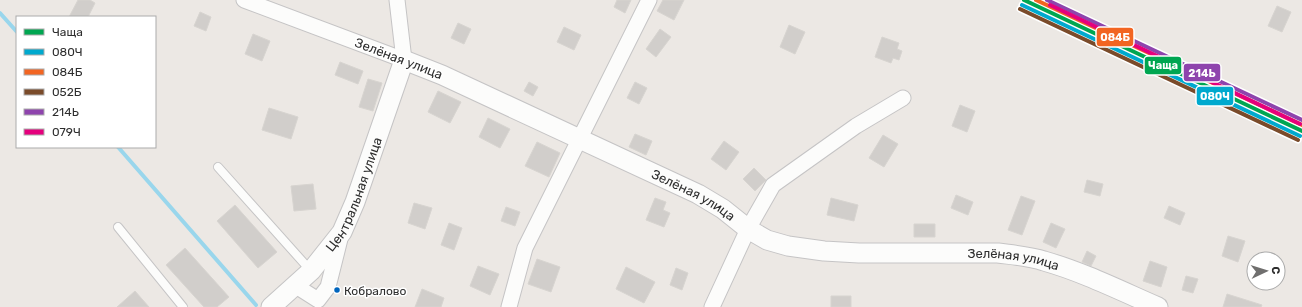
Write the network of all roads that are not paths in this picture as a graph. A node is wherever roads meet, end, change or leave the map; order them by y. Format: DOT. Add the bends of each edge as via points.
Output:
graph roads {
  1 [pos="244,0"];
  2 [pos="397,0"];
  3 [pos="649,0"];
  4 [pos="404,60"];
  5 [pos="903,98"];
  6 [pos="580,138"];
  7 [pos="218,166"];
  8 [pos="118,227"];
  9 [pos="748,229"];
  10 [pos="342,232"];
  11 [pos="311,270"];
  12 [pos="296,286"];
  13 [pos="183,307"];
  14 [pos="271,307"];
  15 [pos="509,307"];
  16 [pos="712,307"];
  17 [pos="1158,307"];
  1 -- 4 [label="street, Зелёная улица"];
  2 -- 4 [label="street"];
  3 -- 6 [label="street"];
  4 -- 6 [label="street, Зелёная улица"];
  4 -- 10 [label="street, Центральная улица" via="355,202"];
  5 -- 9 [label="street" via="856,126 773,185"];
  6 -- 9 [label="street, Зелёная улица" via="698,194 723,209"];
  6 -- 15 [label="street" via="526,248"];
  7 -- 11 [label="lane"];
  8 -- 13 [label="lane"];
  9 -- 16 [label="street"];
  9 -- 17 [label="street, Зелёная улица" via="767,240 824,251 998,253 1043,260"];
  10 -- 11 [label="street, Центральная улица"];
  10 -- 12 [label="street" via="328,287 318,300"];
  11 -- 12 [label="street, Центральная улица"];
  12 -- 14 [label="street, Центральная улица"];
}
